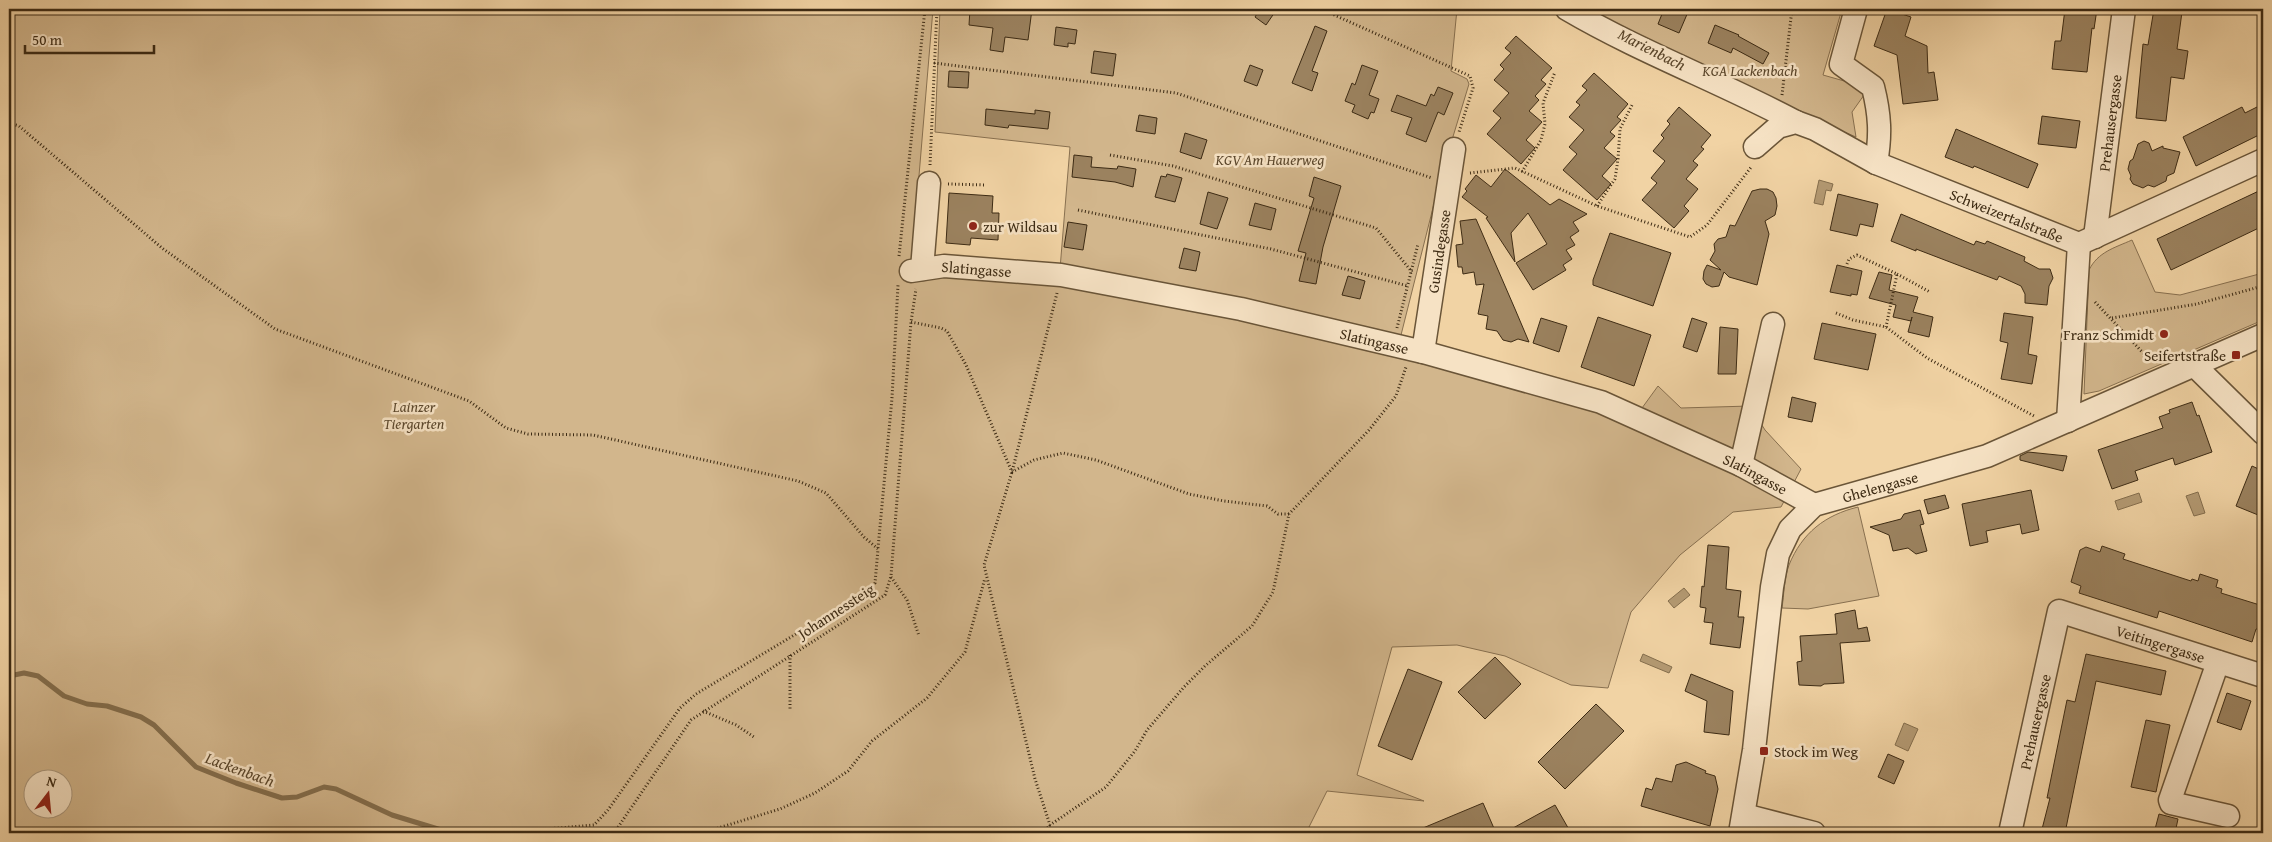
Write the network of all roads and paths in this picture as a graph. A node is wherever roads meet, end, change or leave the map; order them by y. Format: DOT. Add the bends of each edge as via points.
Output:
graph roads {
  1 [pos="938,9"];
  2 [pos="1321,9"];
  3 [pos="1567,9"];
  4 [pos="1792,9"];
  5 [pos="1856,9"];
  6 [pos="2124,9"];
  7 [pos="934,63"];
  8 [pos="1555,72"];
  9 [pos="1632,105"];
  10 [pos="1788,118"];
  11 [pos="9,123"];
  12 [pos="1755,147"];
  13 [pos="1454,149"];
  14 [pos="1110,156"];
  15 [pos="2263,160"];
  16 [pos="1876,163"];
  17 [pos="1522,172"];
  18 [pos="1441,180"];
  19 [pos="929,183"];
  20 [pos="986,185"];
  21 [pos="1597,206"];
  22 [pos="1078,210"];
  23 [pos="2087,241"];
  24 [pos="1848,264"];
  25 [pos="916,270"];
  26 [pos="1412,272"];
  27 [pos="1897,274"];
  28 [pos="1061,275"];
  29 [pos="2077,281"];
  30 [pos="1408,286"];
  31 [pos="2263,286"];
  32 [pos="1930,292"];
  33 [pos="1836,313"];
  34 [pos="2112,318"];
  35 [pos="911,322"];
  36 [pos="1773,324"];
  37 [pos="1886,327"];
  38 [pos="2263,335"];
  39 [pos="1417,351"];
  40 [pos="2190,368"];
  41 [pos="2061,424"];
  42 [pos="2263,432"];
  43 [pos="1741,465"];
  44 [pos="1012,472"];
  45 [pos="1814,505"];
  46 [pos="1289,514"];
  47 [pos="890,576"];
  48 [pos="985,578"];
  49 [pos="2059,610"];
  50 [pos="918,636"];
  51 [pos="790,655"];
  52 [pos="2218,662"];
  53 [pos="2263,676"];
  54 [pos="790,710"];
  55 [pos="703,711"];
  56 [pos="754,737"];
  57 [pos="2228,816"];
  58 [pos="1742,824"];
  59 [pos="1050,825"];
  60 [pos="499,833"];
  61 [pos="614,833"];
  62 [pos="672,833"];
  63 [pos="1043,833"];
  64 [pos="1814,833"];
  65 [pos="2010,833"];
  1 -- 7 [label="path"];
  2 -- 13 [label="path" via="1470,76 1473,88"];
  3 -- 10 [label="street, Schweizertalstraße"];
  4 -- 10 [label="path"];
  5 -- 16 [label="street" via="1841,64 1873,87 1880,114"];
  6 -- 23 [label="street, Prehausergasse"];
  7 -- 18 [label="path" via="1176,93"];
  7 -- 19 [label="path"];
  8 -- 17 [label="path" via="1543,104 1545,124 1541,140"];
  9 -- 21 [label="path" via="1620,128 1615,179"];
  10 -- 12 [label="street"];
  10 -- 16 [label="street, Schweizertalstraße"];
  11 -- 60 [label="path" via="18,126 162,248 275,330 469,401 506,428 528,434 593,435 798,481 826,493 878,549 875,583 861,595 696,694 680,708 594,825"];
  12 -- 21 [label="path" via="1758,159 1707,225 1690,237"];
  13 -- 18 [label="street, Gusindegasse"];
  14 -- 26 [label="path" via="1173,166 1376,228"];
  15 -- 23 [label="street"];
  16 -- 23 [label="street, Schweizertalstraße"];
  17 -- 18 [label="path" via="1515,168 1473,171"];
  17 -- 21 [label="path"];
  18 -- 39 [label="street, Gusindegasse"];
  19 -- 20 [label="path"];
  19 -- 25 [label="street"];
  22 -- 30 [label="path" via="1271,249"];
  23 -- 29 [label="street, Prehausergasse"];
  24 -- 27 [label="path" via="1857,255"];
  25 -- 28 [label="street, Slatingasse" via="944,266"];
  25 -- 35 [label="path, Johannessteig"];
  27 -- 32 [label="path"];
  27 -- 37 [label="path"];
  28 -- 39 [label="street, Slatingasse" via="1241,309"];
  28 -- 44 [label="path"];
  29 -- 34 [label="path"];
  29 -- 41 [label="street, Prehausergasse"];
  31 -- 34 [label="path" via="2197,304"];
  33 -- 37 [label="path"];
  34 -- 40 [label="path" via="2145,355"];
  35 -- 44 [label="path" via="947,331 966,365"];
  35 -- 47 [label="path, Johannessteig"];
  36 -- 43 [label="street"];
  37 -- 41 [label="path" via="1927,358"];
  38 -- 40 [label="street, Ghelengasse"];
  39 -- 43 [label="street, Slatingasse" via="1601,402"];
  39 -- 46 [label="path" via="1396,396 1369,430"];
  40 -- 41 [label="street, Ghelengasse"];
  40 -- 42 [label="street"];
  41 -- 45 [label="street, Ghelengasse" via="1954,467"];
  43 -- 45 [label="street, Slatingasse"];
  44 -- 46 [label="path" via="1034,460 1063,453 1096,460 1189,494 1267,506 1278,514"];
  44 -- 48 [label="path" via="984,565"];
  45 -- 58 [label="street, Ghelengasse" via="1790,529 1778,554"];
  46 -- 59 [label="path" via="1273,592 1252,626 1184,687 1147,730 1135,751 1106,787"];
  47 -- 50 [label="path" via="907,600"];
  47 -- 51 [label="path, Johannessteig" via="885,595"];
  48 -- 59 [label="path" via="1035,779"];
  48 -- 62 [label="path" via="965,652 927,698 872,742 848,771 815,793 780,809 716,829"];
  49 -- 52 [label="street, Veitingergasse"];
  49 -- 65 [label="street, Prehausergasse"];
  51 -- 54 [label="path"];
  51 -- 55 [label="path, Johannessteig"];
  52 -- 53 [label="street, Veitingergasse"];
  52 -- 57 [label="street" via="2170,800"];
  55 -- 56 [label="path" via="736,725"];
  55 -- 61 [label="path, Johannessteig" via="691,720"];
  58 -- 64 [label="street"];
  59 -- 63 [label="path"];
}
